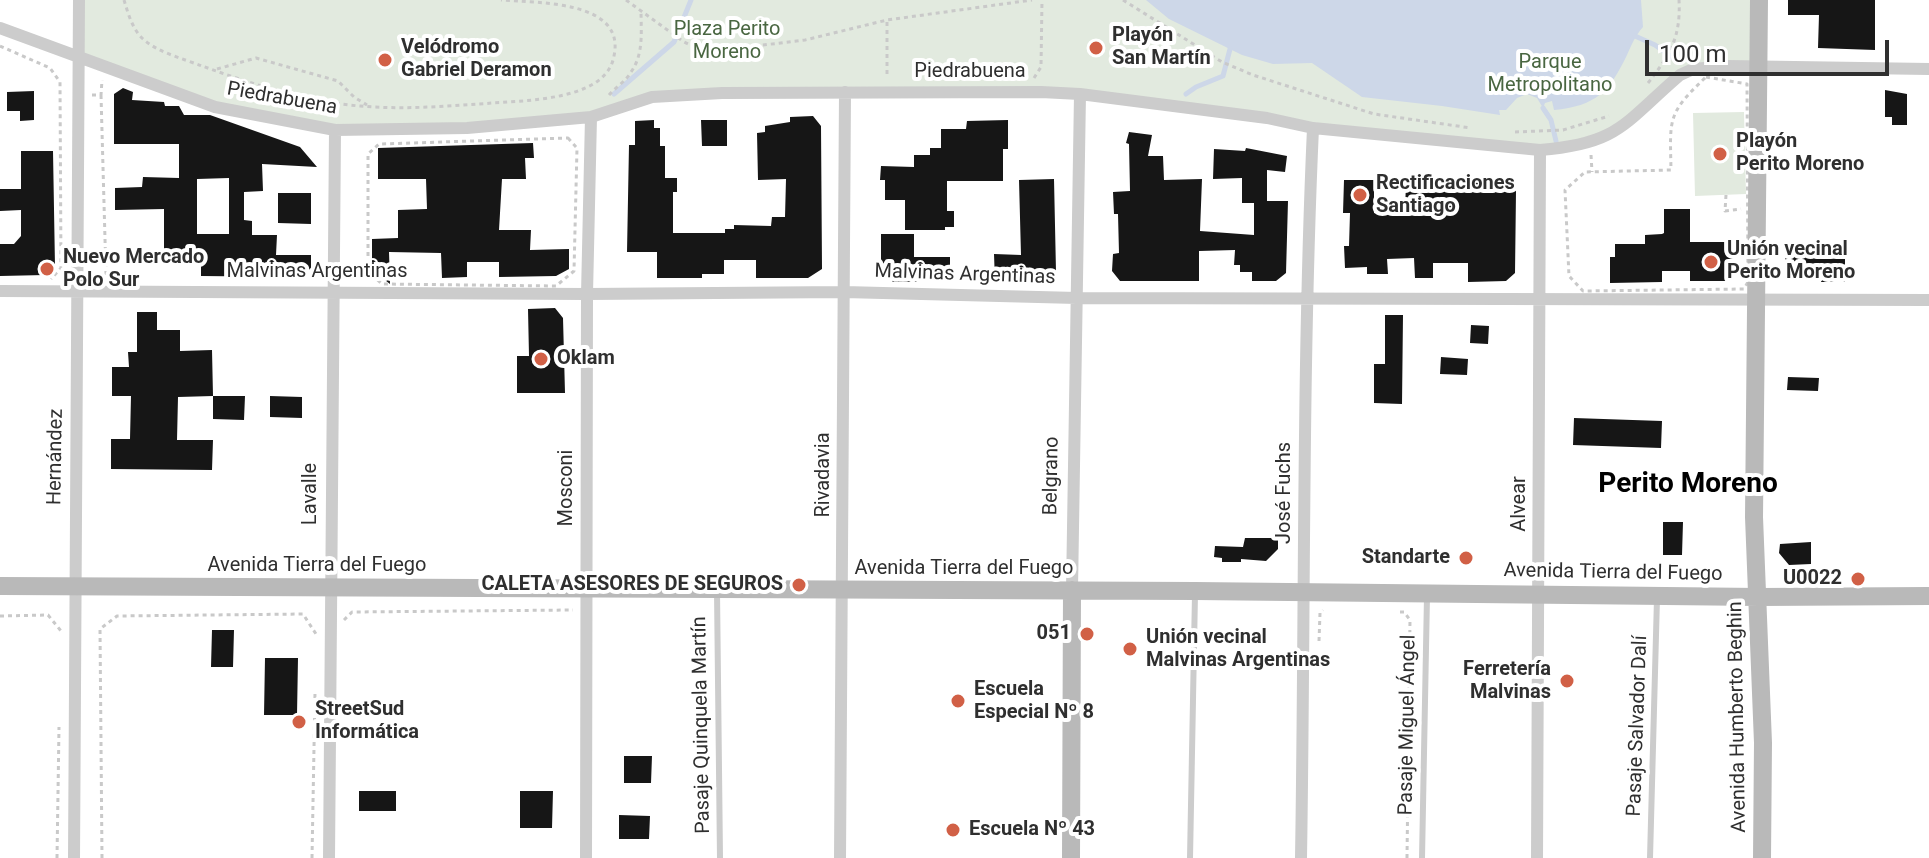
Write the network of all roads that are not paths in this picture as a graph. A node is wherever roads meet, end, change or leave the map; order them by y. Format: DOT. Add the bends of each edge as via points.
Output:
graph roads {
  1 [pos="79,0"];
  2 [pos="1759,0"];
  3 [pos="0,28"];
  4 [pos="79,57"];
  5 [pos="1759,65"];
  6 [pos="1929,69"];
  7 [pos="845,92"];
  8 [pos="1080,94"];
  9 [pos="591,117"];
  10 [pos="1313,128"];
  11 [pos="335,130"];
  12 [pos="1540,150"];
  13 [pos="0,291"];
  14 [pos="78,291"];
  15 [pos="333,291"];
  16 [pos="844,292"];
  17 [pos="587,294"];
  18 [pos="1077,298"];
  19 [pos="1539,298"];
  20 [pos="1306,299"];
  21 [pos="1929,300"];
  22 [pos="1756,301"];
  23 [pos="0,586"];
  24 [pos="75,586"];
  25 [pos="331,589"];
  26 [pos="587,590"];
  27 [pos="1072,590"];
  28 [pos="717,591"];
  29 [pos="842,591"];
  30 [pos="1195,591"];
  31 [pos="1305,593"];
  32 [pos="1427,593"];
  33 [pos="1540,593"];
  34 [pos="1657,595"];
  35 [pos="1929,596"];
  36 [pos="1759,597"];
  37 [pos="74,858"];
  38 [pos="329,858"];
  39 [pos="586,858"];
  40 [pos="720,858"];
  41 [pos="840,858"];
  42 [pos="1071,858"];
  43 [pos="1190,858"];
  44 [pos="1301,858"];
  45 [pos="1422,858"];
  46 [pos="1537,858"];
  47 [pos="1650,858"];
  48 [pos="1762,858"];
  1 -- 4 [label="street, Hernández"];
  2 -- 5 [label="street, Avenida Humberto Beghin"];
  3 -- 4 [label="street, Piedrabuena"];
  4 -- 11 [label="street, Piedrabuena" via="215,107"];
  4 -- 14 [label="street, Hernández"];
  5 -- 6 [label="street, Piedrabuena"];
  5 -- 12 [label="street, Piedrabuena" via="1693,69 1617,132 1572,147"];
  5 -- 22 [label="street, Avenida Humberto Beghin"];
  7 -- 8 [label="street, Piedrabuena"];
  7 -- 9 [label="street, Piedrabuena" via="652,97"];
  7 -- 16 [label="street, Rivadavia"];
  8 -- 10 [label="street, Piedrabuena"];
  8 -- 18 [label="street, Belgrano"];
  9 -- 11 [label="street, Piedrabuena" via="467,128"];
  9 -- 17 [label="street, Mosconi"];
  10 -- 12 [label="street, Piedrabuena"];
  10 -- 20 [label="street, José Fuchs"];
  11 -- 15 [label="street, Lavalle"];
  12 -- 19 [label="street, Alvear"];
  13 -- 14 [label="street, Malvinas Argentinas"];
  14 -- 15 [label="street, Malvinas Argentinas"];
  14 -- 24 [label="street, Hernández"];
  15 -- 17 [label="street, Malvinas Argentinas"];
  15 -- 25 [label="street, Lavalle"];
  16 -- 17 [label="street, Malvinas Argentinas"];
  16 -- 18 [label="street, Malvinas Argentinas"];
  16 -- 29 [label="street, Rivadavia"];
  17 -- 26 [label="street, Mosconi"];
  18 -- 20 [label="street, Malvinas Argentinas"];
  18 -- 27 [label="street, Belgrano"];
  19 -- 20 [label="street, Malvinas Argentinas"];
  19 -- 22 [label="street, Malvinas Argentinas"];
  19 -- 33 [label="street, Alvear"];
  20 -- 31 [label="street, José Fuchs"];
  21 -- 22 [label="street, Malvinas Argentinas"];
  22 -- 36 [label="street, Avenida Humberto Beghin" via="1754,517"];
  23 -- 24 [label="street, Avenida Tierra del Fuego"];
  24 -- 25 [label="street, Avenida Tierra del Fuego"];
  24 -- 37 [label="street, Hernández"];
  25 -- 26 [label="street, Avenida Tierra del Fuego"];
  25 -- 38 [label="street, Lavalle"];
  26 -- 28 [label="street, Avenida Tierra del Fuego"];
  26 -- 39 [label="street, Mosconi"];
  27 -- 29 [label="street, Avenida Tierra del Fuego"];
  27 -- 30 [label="street, Avenida Tierra del Fuego"];
  27 -- 42 [label="street, Belgrano"];
  28 -- 29 [label="street, Avenida Tierra del Fuego"];
  28 -- 40 [label="lane, Pasaje Quinquela Martín"];
  29 -- 41 [label="street, Rivadavia"];
  30 -- 31 [label="street, Avenida Tierra del Fuego"];
  30 -- 43 [label="lane"];
  31 -- 32 [label="street, Avenida Tierra del Fuego"];
  31 -- 44 [label="street, José Fuchs"];
  32 -- 33 [label="street, Avenida Tierra del Fuego"];
  32 -- 45 [label="lane, Pasaje Miguel Ángel"];
  33 -- 34 [label="street, Avenida Tierra del Fuego"];
  33 -- 46 [label="street, Alvear"];
  34 -- 36 [label="street, Avenida Tierra del Fuego"];
  34 -- 47 [label="lane, Pasaje Salvador Dalí"];
  35 -- 36 [label="street, Avenida Tierra del Fuego"];
  36 -- 48 [label="street, Avenida Humberto Beghin"];
}
